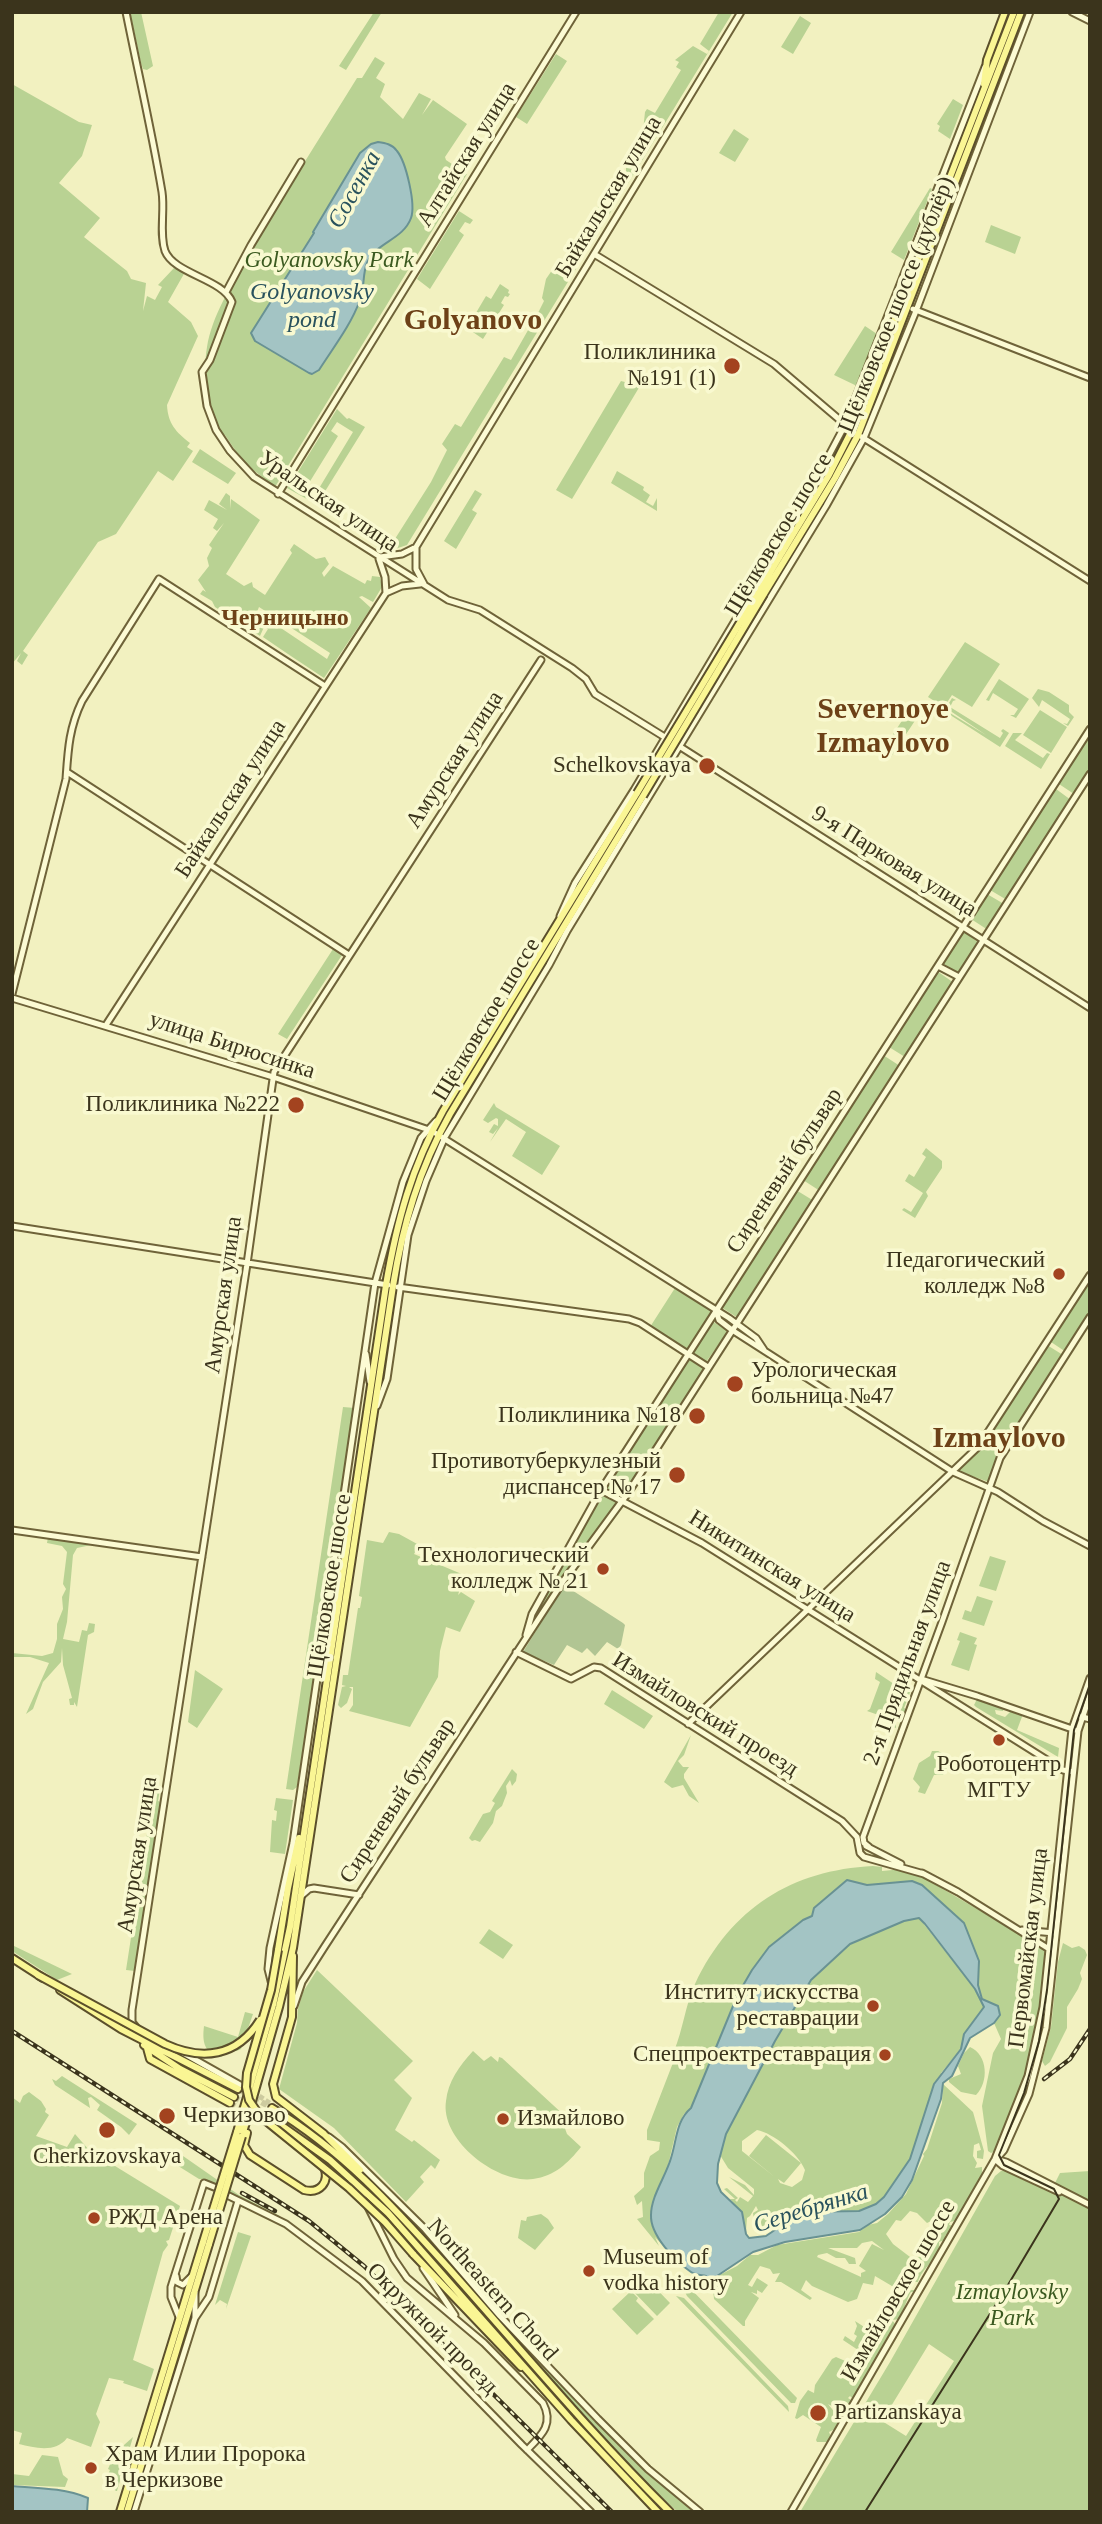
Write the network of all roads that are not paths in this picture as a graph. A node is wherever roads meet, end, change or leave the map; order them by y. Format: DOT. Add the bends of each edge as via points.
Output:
graph roads {
  1 [pos="126,12"];
  2 [pos="576,12"];
  3 [pos="741,12"];
  4 [pos="1005,12"];
  5 [pos="1014,12"];
  6 [pos="1021,12"];
  7 [pos="1030,12"];
  8 [pos="1072,12"];
  9 [pos="1090,21"];
  10 [pos="987,60"];
  11 [pos="1008,69"];
  12 [pos="985,97"];
  13 [pos="301,162"];
  14 [pos="941,212"];
  15 [pos="918,240"];
  16 [pos="940,247"];
  17 [pos="594,254"];
  18 [pos="226,292"];
  19 [pos="894,302"];
  20 [pos="909,308"];
  21 [pos="878,342"];
  22 [pos="901,348"];
  23 [pos="880,378"];
  24 [pos="1090,378"];
  25 [pos="865,398"];
  26 [pos="845,425"];
  27 [pos="858,434"];
  28 [pos="278,494"];
  29 [pos="822,494"];
  30 [pos="791,527"];
  31 [pos="809,534"];
  32 [pos="418,543"];
  33 [pos="398,555"];
  34 [pos="377,556"];
  35 [pos="386,562"];
  36 [pos="416,568"];
  37 [pos="385,575"];
  38 [pos="414,579"];
  39 [pos="1090,581"];
  40 [pos="403,586"];
  41 [pos="426,586"];
  42 [pos="386,593"];
  43 [pos="541,660"];
  44 [pos="325,686"];
  45 [pos="678,715"];
  46 [pos="694,724"];
  47 [pos="1090,729"];
  48 [pos="664,737"];
  49 [pos="680,747"];
  50 [pos="67,772"];
  51 [pos="1090,774"];
  52 [pos="640,794"];
  53 [pos="209,864"];
  54 [pos="605,868"];
  55 [pos="578,904"];
  56 [pos="555,926"];
  57 [pos="963,927"];
  58 [pos="984,940"];
  59 [pos="349,955"];
  60 [pos="938,966"];
  61 [pos="959,977"];
  62 [pos="12,996"];
  63 [pos="1090,1007"];
  64 [pos="106,1025"];
  65 [pos="491,1048"];
  66 [pos="273,1077"];
  67 [pos="479,1080"];
  68 [pos="436,1133"];
  69 [pos="424,1188"];
  70 [pos="409,1209"];
  71 [pos="12,1226"];
  72 [pos="247,1264"];
  73 [pos="1090,1275"];
  74 [pos="375,1283"];
  75 [pos="393,1286"];
  76 [pos="716,1311"];
  77 [pos="1090,1317"];
  78 [pos="736,1324"];
  79 [pos="732,1330"];
  80 [pos="764,1350"];
  81 [pos="366,1351"];
  82 [pos="688,1354"];
  83 [pos="708,1367"];
  84 [pos="370,1391"];
  85 [pos="953,1472"];
  86 [pos="989,1488"];
  87 [pos="601,1490"];
  88 [pos="622,1501"];
  89 [pos="12,1530"];
  90 [pos="1090,1546"];
  91 [pos="202,1557"];
  92 [pos="339,1597"];
  93 [pos="809,1609"];
  94 [pos="533,1620"];
  95 [pos="324,1638"];
  96 [pos="516,1652"];
  97 [pos="1090,1678"];
  98 [pos="921,1680"];
  99 [pos="1090,1695"];
  100 [pos="1079,1716"];
  101 [pos="1090,1720"];
  102 [pos="688,1724"];
  103 [pos="1075,1730"];
  104 [pos="1070,1771"];
  105 [pos="309,1799"];
  106 [pos="869,1847"];
  107 [pos="860,1849"];
  108 [pos="924,1874"];
  109 [pos="1054,1889"];
  110 [pos="1062,1892"];
  111 [pos="359,1895"];
  112 [pos="301,1896"];
  113 [pos="1016,1928"];
  114 [pos="1054,1933"];
  115 [pos="293,1948"];
  116 [pos="1049,1949"];
  117 [pos="12,1958"];
  118 [pos="38,1975"];
  119 [pos="270,2005"];
  120 [pos="292,2017"];
  121 [pos="146,2044"];
  122 [pos="239,2087"];
  123 [pos="232,2100"];
  124 [pos="273,2107"];
  125 [pos="268,2116"];
  126 [pos="264,2123"];
  127 [pos="324,2134"];
  128 [pos="241,2136"];
  129 [pos="1004,2150"];
  130 [pos="995,2160"];
  131 [pos="1006,2162"];
  132 [pos="335,2164"];
  133 [pos="1066,2193"];
  134 [pos="229,2196"];
  135 [pos="238,2201"];
  136 [pos="1090,2204"];
  137 [pos="197,2208"];
  138 [pos="412,2227"];
  139 [pos="206,2243"];
  140 [pos="413,2254"];
  141 [pos="192,2274"];
  142 [pos="176,2275"];
  143 [pos="196,2287"];
  144 [pos="212,2289"];
  145 [pos="179,2317"];
  146 [pos="195,2318"];
  147 [pos="464,2325"];
  148 [pos="552,2398"];
  149 [pos="527,2450"];
  150 [pos="670,2511"];
  151 [pos="120,2512"];
  152 [pos="127,2512"];
  153 [pos="134,2512"];
  154 [pos="591,2512"];
  155 [pos="658,2512"];
  156 [pos="700,2512"];
  157 [pos="791,2512"];
  1 -- 18 [label="street" via="162,191 166,253"];
  2 -- 28 [label="street, Алтайская улица"];
  3 -- 17 [label="street, Байкальская улица"];
  4 -- 10 [label="main road, Щёлковское шоссе (дублёр)"];
  5 -- 12 [label="main road, Щёлковское шоссе"];
  6 -- 12 [label="main road, Щёлковское шоссе"];
  7 -- 11 [label="street, Щёлковское шоссе (дублёр)"];
  8 -- 9 [label="street"];
  10 -- 12 [label="main road, Щёлковское шоссе (дублёр)"];
  10 -- 15 [label="street, Щёлковское шоссе (дублёр)"];
  11 -- 12 [label="street"];
  11 -- 16 [label="street, Щёлковское шоссе (дублёр)"];
  12 -- 14 [label="main road, Щёлковское шоссе"];
  13 -- 18 [label="street"];
  14 -- 15 [label="street"];
  14 -- 16 [label="street"];
  14 -- 20 [label="main road, Щёлковское шоссе"];
  15 -- 19 [label="street, Щёлковское шоссе (дублёр)"];
  16 -- 20 [label="street, Щёлковское шоссе (дублёр)"];
  17 -- 26 [label="street" via="774,365"];
  17 -- 32 [label="street, Байкальская улица"];
  18 -- 28 [label="street, Уральская улица" via="232,307 202,372 207,406 219,436 248,472"];
  19 -- 20 [label="street"];
  19 -- 21 [label="street, Щёлковское шоссе (дублёр)"];
  20 -- 22 [label="street, Щёлковское шоссе (дублёр)"];
  20 -- 23 [label="main road, Щёлковское шоссе"];
  20 -- 24 [label="street"];
  20 -- 25 [label="main road, Щёлковское шоссе"];
  21 -- 25 [label="street"];
  21 -- 26 [label="street, Щёлковское шоссе (дублёр)"];
  22 -- 23 [label="street"];
  22 -- 27 [label="street, Щёлковское шоссе (дублёр)"];
  23 -- 27 [label="main road, Щёлковское шоссе"];
  25 -- 27 [label="main road, Щёлковское шоссе"];
  26 -- 27 [label="street"];
  26 -- 30 [label="street, Щёлковское шоссе (дублёр)"];
  27 -- 29 [label="main road, Щёлковское шоссе"];
  27 -- 31 [label="street, Щёлковское шоссе (дублёр)"];
  27 -- 39 [label="street"];
  28 -- 34 [label="street, Уральская улица"];
  29 -- 30 [label="street"];
  29 -- 31 [label="street"];
  29 -- 52 [label="main road, Щёлковское шоссе, bridge"];
  30 -- 45 [label="street, Щёлковское шоссе (дублёр)"];
  31 -- 46 [label="street, Щёлковское шоссе (дублёр)"];
  32 -- 33 [label="street"];
  32 -- 36 [label="street"];
  33 -- 34 [label="street"];
  33 -- 35 [label="street"];
  33 -- 36 [label="street" via="410,558"];
  34 -- 35 [label="street, Уральская улица"];
  34 -- 37 [label="street"];
  35 -- 37 [label="street"];
  35 -- 38 [label="street, Уральская улица"];
  36 -- 38 [label="street"];
  36 -- 41 [label="street"];
  37 -- 40 [label="street" via="390,583"];
  37 -- 42 [label="street"];
  38 -- 40 [label="street"];
  38 -- 41 [label="street, Уральская улица"];
  40 -- 41 [label="street"];
  40 -- 42 [label="street"];
  41 -- 48 [label="street, Уральская улица" via="448,600 480,610 572,668 595,694"];
  42 -- 44 [label="street, Байкальская улица"];
  43 -- 59 [label="street, Амурская улица"];
  44 -- 50 [label="street" via="159,579 75,715"];
  44 -- 53 [label="street, Байкальская улица"];
  45 -- 46 [label="street" via="682,728"];
  45 -- 48 [label="street, Щёлковское шоссе (дублёр)"];
  46 -- 49 [label="street, Щёлковское шоссе (дублёр)"];
  47 -- 57 [label="street, Сиреневый бульвар"];
  48 -- 49 [label="street"];
  48 -- 56 [label="street, Щёлковское шоссе (дублёр)" via="575,883"];
  49 -- 54 [label="street, Щёлковское шоссе (дублёр)"];
  49 -- 57 [label="street, 9-я Парковая улица"];
  50 -- 53 [label="street"];
  50 -- 62 [label="street"];
  51 -- 58 [label="street, Сиреневый бульвар"];
  52 -- 55 [label="main road, Щёлковское шоссе"];
  52 -- 56 [label="main road, Щёлковское шоссе"];
  53 -- 59 [label="street"];
  53 -- 64 [label="street, Байкальская улица"];
  54 -- 55 [label="street"];
  54 -- 67 [label="street, Щёлковское шоссе (дублёр)"];
  55 -- 65 [label="main road, Щёлковское шоссе"];
  56 -- 68 [label="main road, Щёлковское шоссе" via="439,1119"];
  57 -- 58 [label="street, 9-я Парковая улица"];
  57 -- 60 [label="street, Сиреневый бульвар"];
  58 -- 61 [label="street, Сиреневый бульвар"];
  58 -- 63 [label="street, 9-я Парковая улица"];
  59 -- 66 [label="street, Амурская улица"];
  60 -- 61 [label="street"];
  60 -- 76 [label="street, Сиреневый бульвар"];
  61 -- 78 [label="street, Сиреневый бульвар"];
  62 -- 64 [label="street, улица Бирюсинка"];
  64 -- 66 [label="street, улица Бирюсинка"];
  65 -- 67 [label="street"];
  65 -- 68 [label="main road, Щёлковское шоссе"];
  66 -- 68 [label="street, улица Бирюсинка"];
  66 -- 72 [label="street, Амурская улица"];
  67 -- 68 [label="street, Щёлковское шоссе (дублёр)"];
  68 -- 69 [label="street, Щёлковское шоссе (дублёр)"];
  68 -- 70 [label="main road, Щёлковское шоссе"];
  68 -- 74 [label="street, Щёлковское шоссе (дублёр)" via="415,1151 395,1203"];
  68 -- 75 [label="main road, Щёлковское шоссе" via="416,1166 402,1207"];
  68 -- 76 [label="street, улица Бирюсинка"];
  69 -- 70 [label="street"];
  69 -- 75 [label="street, Щёлковское шоссе (дублёр)"];
  70 -- 75 [label="main road, Щёлковское шоссе"];
  71 -- 72 [label="street"];
  72 -- 74 [label="street"];
  72 -- 91 [label="street, Амурская улица"];
  73 -- 85 [label="street" via="979,1446"];
  74 -- 75 [label="street"];
  74 -- 81 [label="street, Щёлковское шоссе (дублёр)"];
  75 -- 82 [label="street" via="629,1319"];
  75 -- 84 [label="main road, Щёлковское шоссе"];
  75 -- 112 [label="main road, Щёлковское шоссе"];
  76 -- 78 [label="street, улица Бирюсинка"];
  76 -- 79 [label="street" via="720,1322"];
  76 -- 82 [label="street, Сиреневый бульвар"];
  77 -- 86 [label="street, 2-я Прядильная улица" via="1001,1455"];
  78 -- 79 [label="street, Сиреневый бульвар"];
  78 -- 80 [label="street, улица Бирюсинка"];
  79 -- 80 [label="street"];
  79 -- 83 [label="street, Сиреневый бульвар"];
  80 -- 85 [label="street"];
  81 -- 84 [label="street"];
  81 -- 95 [label="street, Щёлковское шоссе (дублёр)"];
  82 -- 83 [label="street"];
  82 -- 87 [label="street, Сиреневый бульвар"];
  83 -- 88 [label="street, Сиреневый бульвар"];
  84 -- 92 [label="main road, Щёлковское шоссе"];
  85 -- 86 [label="street"];
  85 -- 93 [label="street"];
  86 -- 90 [label="street"];
  86 -- 98 [label="street, 2-я Прядильная улица"];
  87 -- 88 [label="street, Никитинская улица"];
  87 -- 94 [label="street, Сиреневый бульвар"];
  88 -- 93 [label="street, Никитинская улица" via="670,1524"];
  88 -- 94 [label="street, Сиреневый бульвар"];
  89 -- 91 [label="street"];
  91 -- 122 [label="street, Амурская улица" via="132,2022"];
  92 -- 95 [label="street"];
  92 -- 105 [label="main road, Щёлковское шоссе"];
  93 -- 98 [label="street, Никитинская улица"];
  93 -- 102 [label="street"];
  94 -- 96 [label="street, Сиреневый бульвар"];
  95 -- 119 [label="street, Щёлковское шоссе (дублёр)" via="293,1843 270,1948 268,1969 274,1989"];
  96 -- 102 [label="street, Измайловский проезд" via="571,1679 601,1668"];
  96 -- 111 [label="street, Сиреневый бульвар"];
  97 -- 100 [label="street, Первомайская улица"];
  98 -- 103 [label="street"];
  98 -- 104 [label="street, Никитинская улица"];
  98 -- 106 [label="street, 2-я Прядильная улица" via="863,1837"];
  99 -- 100 [label="street, Первомайская улица"];
  100 -- 101 [label="street"];
  100 -- 103 [label="street, Первомайская улица"];
  102 -- 107 [label="street, Измайловский проезд" via="842,1821"];
  103 -- 104 [label="street, Первомайская улица"];
  104 -- 109 [label="street, Первомайская улица"];
  104 -- 110 [label="street, Первомайская улица"];
  105 -- 119 [label="main road, bridge" via="288,1888"];
  105 -- 119 [label="main road, Щёлковское шоссе" via="290,1927"];
  106 -- 107 [label="street"];
  106 -- 108 [label="street, Измайловский проезд"];
  107 -- 108 [label="street, Измайловский проезд" via="864,1857"];
  108 -- 113 [label="street, Измайловский проезд"];
  109 -- 110 [label="street"];
  109 -- 114 [label="street, Первомайская улица"];
  110 -- 114 [label="street, Первомайская улица"];
  111 -- 112 [label="street" via="314,1888"];
  111 -- 120 [label="street, Сиреневый бульвар" via="302,1982"];
  112 -- 115 [label="main road, Щёлковское шоссе"];
  113 -- 114 [label="street, Измайловский проезд"];
  113 -- 116 [label="street, Измайловский проезд"];
  114 -- 116 [label="street, Первомайская улица"];
  114 -- 129 [label="street, Первомайская улица" via="1046,2028 1029,2094"];
  115 -- 120 [label="main road"];
  115 -- 128 [label="main road, Щёлковское шоссе"];
  116 -- 130 [label="street, Первомайская улица" via="1033,2058"];
  117 -- 118 [label="main road"];
  118 -- 119 [label="main road, bridge" via="165,2044 193,2054 216,2053 237,2045"];
  118 -- 121 [label="main road, bridge"];
  119 -- 128 [label="main road, Щёлковское шоссе"];
  119 -- 140 [label="main road, bridge" via="246,2080 252,2106 356,2194"];
  120 -- 127 [label="main road" via="274,2091"];
  121 -- 122 [label="main road"];
  121 -- 123 [label="main road"];
  124 -- 138 [label="main road, Northeastern Chord" via="357,2172"];
  125 -- 132 [label="main road, Northeastern Chord"];
  126 -- 128 [label="main road" via="320,2162 325,2182 318,2190 307,2191 250,2155"];
  127 -- 138 [label="main road"];
  127 -- 156 [label="street" via="425,2229 500,2316 633,2454"];
  128 -- 139 [label="main road, bridge"];
  129 -- 130 [label="street, Первомайская улица"];
  129 -- 131 [label="street"];
  130 -- 131 [label="street"];
  130 -- 133 [label="street"];
  130 -- 157 [label="street, Измайловское шоссе"];
  131 -- 133 [label="street"];
  132 -- 147 [label="street" via="363,2197 408,2278"];
  132 -- 148 [label="main road, Northeastern Chord" via="388,2213"];
  133 -- 136 [label="street"];
  134 -- 135 [label="street, Окружной проезд"];
  135 -- 144 [label="street"];
  135 -- 149 [label="street, Окружной проезд" via="286,2224 362,2281"];
  137 -- 137 [label="street" via="206,2190 214,2187 204,2183"];
  137 -- 142 [label="street"];
  138 -- 150 [label="main road, Northeastern Chord" via="591,2430"];
  139 -- 141 [label="main road"];
  139 -- 143 [label="main road"];
  140 -- 147 [label="street"];
  140 -- 148 [label="main road"];
  141 -- 142 [label="street" via="184,2285 177,2282"];
  141 -- 145 [label="main road"];
  142 -- 145 [label="street" via="170,2295"];
  143 -- 144 [label="street" via="201,2294"];
  143 -- 146 [label="street"];
  143 -- 152 [label="main road"];
  144 -- 146 [label="street"];
  145 -- 151 [label="main road"];
  146 -- 153 [label="street"];
  147 -- 149 [label="street" via="510,2367 545,2408 545,2431"];
  148 -- 155 [label="main road, Northeastern Chord"];
  149 -- 154 [label="street, Окружной проезд"];
}
